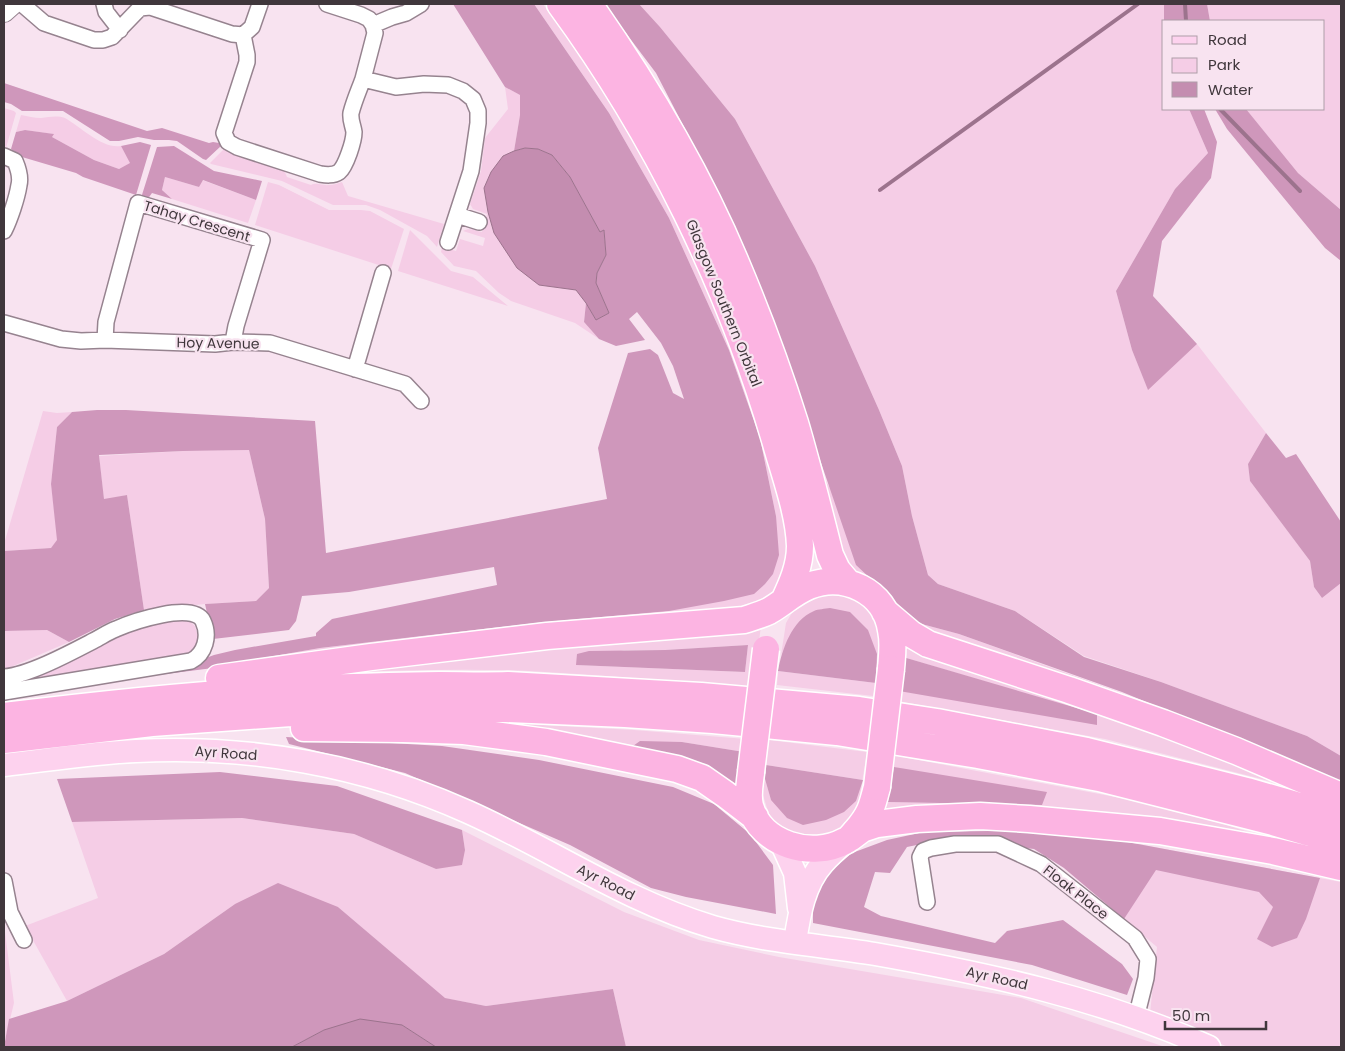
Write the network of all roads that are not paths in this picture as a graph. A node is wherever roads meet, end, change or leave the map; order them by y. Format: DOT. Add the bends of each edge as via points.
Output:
graph roads {
  1 [pos="13,4"];
  2 [pos="22,4"];
  3 [pos="104,4"];
  4 [pos="260,4"];
  5 [pos="327,4"];
  6 [pos="421,4"];
  7 [pos="560,4"];
  8 [pos="589,4"];
  9 [pos="4,12"];
  10 [pos="373,25"];
  11 [pos="120,30"];
  12 [pos="243,35"];
  13 [pos="363,79"];
  14 [pos="4,156"];
  15 [pos="457,214"];
  16 [pos="479,222"];
  17 [pos="4,231"];
  18 [pos="448,242"];
  19 [pos="383,273"];
  20 [pos="4,323"];
  21 [pos="105,340"];
  22 [pos="233,342"];
  23 [pos="355,369"];
  24 [pos="420,401"];
  25 [pos="848,583"];
  26 [pos="783,602"];
  27 [pos="885,612"];
  28 [pos="4,677"];
  29 [pos="4,692"];
  30 [pos="4,714"];
  31 [pos="4,740"];
  32 [pos="4,752"];
  33 [pos="4,765"];
  34 [pos="1341,796"];
  35 [pos="755,817"];
  36 [pos="1341,818"];
  37 [pos="848,839"];
  38 [pos="781,842"];
  39 [pos="1341,842"];
  40 [pos="1341,867"];
  41 [pos="4,881"];
  42 [pos="927,902"];
  43 [pos="800,912"];
  44 [pos="24,940"];
  45 [pos="795,942"];
  46 [pos="1136,1018"];
  47 [pos="1208,1047"];
  1 -- 9 [label="street"];
  2 -- 11 [label="street" via="44,23 94,40 108,39"];
  3 -- 11 [label="street"];
  4 -- 12 [label="street" via="252,27"];
  5 -- 10 [label="street" via="361,15"];
  6 -- 10 [label="street"];
  7 -- 26 [label="highway, Glasgow Southern Orbital" via="632,112 679,199 717,278 751,366 789,488 798,531 798,561"];
  8 -- 25 [label="highway, Glasgow Southern Orbital" via="642,83 678,146 735,262 794,422 830,554"];
  10 -- 13 [label="street" via="375,32"];
  11 -- 12 [label="street" via="140,8 150,7"];
  12 -- 13 [label="street" via="247,62 224,134 228,142 237,147 320,174 338,172 353,138 351,113"];
  13 -- 15 [label="street" via="396,87 448,85 463,91 473,100 478,110 478,123 471,171"];
  14 -- 17 [label="street" via="15,161 20,184"];
  15 -- 16 [label="street"];
  15 -- 18 [label="street"];
  19 -- 23 [label="street"];
  20 -- 21 [label="street, Hoy Avenue" via="62,339"];
  21 -- 22 [label="street, Hoy Avenue"];
  21 -- 22 [label="street, Tahay Crescent" via="106,322 138,203 262,240"];
  22 -- 23 [label="street, Hoy Avenue" via="270,343"];
  23 -- 24 [label="street, Hoy Avenue" via="405,384"];
  25 -- 26 [label="highway" via="819,582 800,589"];
  25 -- 27 [label="highway" via="870,593"];
  26 -- 30 [label="highway" via="744,620 547,636 371,657 132,690"];
  26 -- 35 [label="highway, Glasgow Southern Orbital, bridge" via="771,623 766,649 749,792"];
  27 -- 34 [label="highway" via="928,644 1163,723"];
  27 -- 37 [label="highway, bridge" via="892,630 891,669 877,787 870,812"];
  28 -- 29 [label="street" via="41,666 144,619 189,613 201,618 204,624 203,652 191,661"];
  30 -- 36 [label="highway" via="203,695 325,688 508,685 702,696 859,710 937,722 1087,752"];
  31 -- 39 [label="highway" via="152,723 332,710 506,709 684,718 837,732 978,755 1117,783"];
  32 -- 35 [label="highway" via="173,732 278,728 464,731 546,742 677,769 702,778"];
  33 -- 45 [label="main road, Ayr Road" via="111,752 165,750 233,752 330,766 381,779 456,806 629,895 675,914 714,927"];
  35 -- 38 [label="highway" via="763,829"];
  37 -- 38 [label="highway" via="829,846 809,848"];
  37 -- 40 [label="highway" via="877,824 980,816 1160,831"];
  37 -- 43 [label="main road" via="823,863"];
  38 -- 43 [label="main road" via="794,873"];
  41 -- 44 [label="street" via="10,912"];
  42 -- 46 [label="street, Floak Place" via="920,856 931,848 955,844 998,844 1041,864 1135,938 1148,959"];
  43 -- 45 [label="main road"];
  45 -- 46 [label="main road, Ayr Road" via="1019,982"];
  46 -- 47 [label="main road, Ayr Road"];
}
